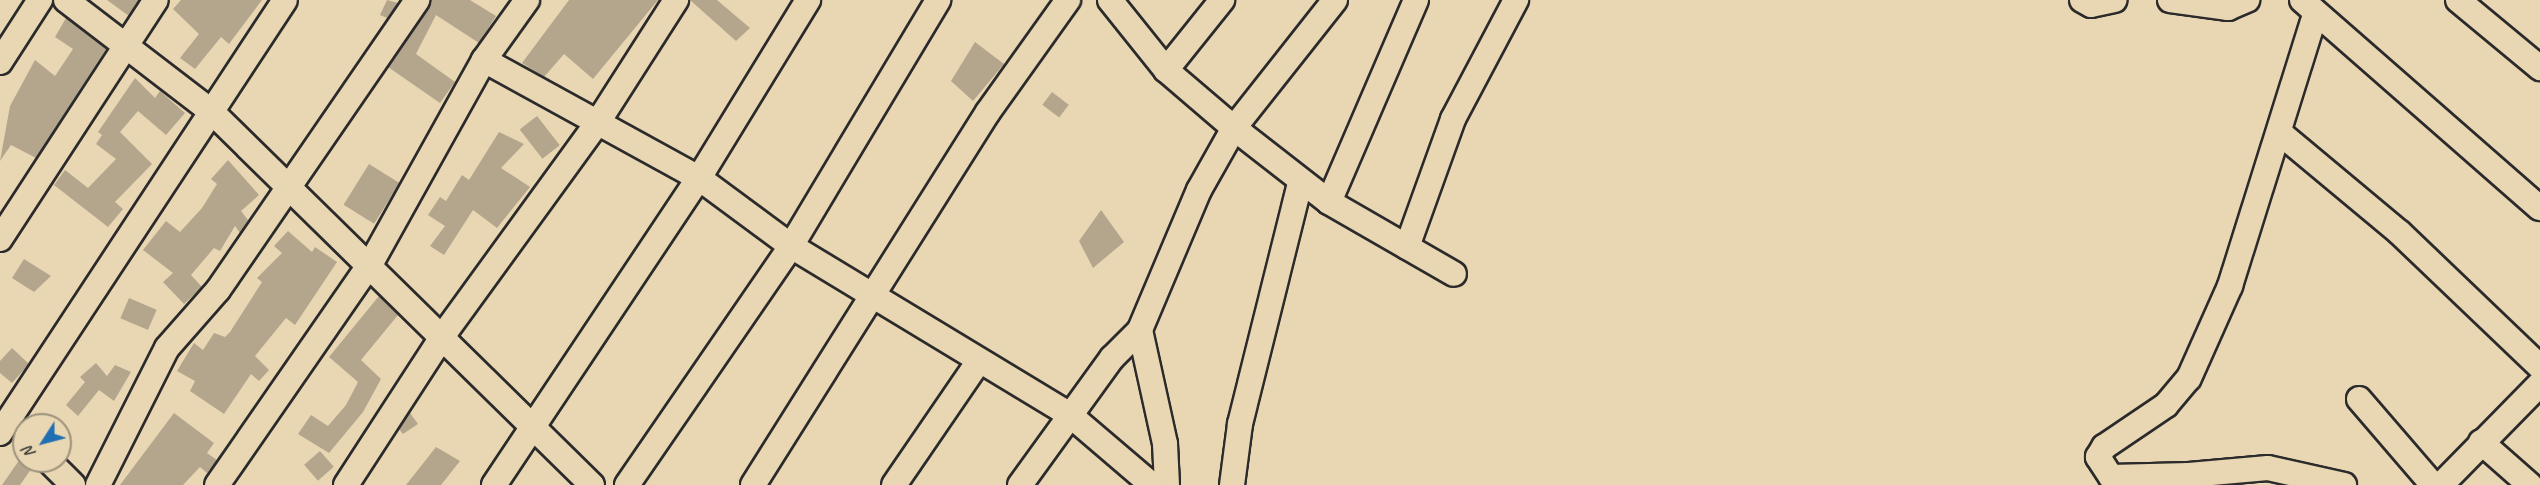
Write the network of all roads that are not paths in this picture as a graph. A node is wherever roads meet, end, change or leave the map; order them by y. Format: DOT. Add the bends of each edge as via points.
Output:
graph roads {
  1 [pos="40,0"];
  2 [pos="66,0"];
  3 [pos="156,0"];
  4 [pos="285,0"];
  5 [pos="417,0"];
  6 [pos="527,0"];
  7 [pos="676,0"];
  8 [pos="808,0"];
  9 [pos="938,0"];
  10 [pos="1110,0"];
  11 [pos="1222,0"];
  12 [pos="1335,0"];
  13 [pos="1416,0"];
  14 [pos="1516,0"];
  15 [pos="2082,0"];
  16 [pos="2114,0"];
  17 [pos="2170,0"];
  18 [pos="2247,0"];
  19 [pos="2457,0"];
  20 [pos="1061,3"];
  21 [pos="2308,7"];
  22 [pos="126,43"];
  23 [pos="484,60"];
  24 [pos="0,62"];
  25 [pos="2540,68"];
  26 [pos="1166,70"];
  27 [pos="213,112"];
  28 [pos="598,122"];
  29 [pos="1234,128"];
  30 [pos="2280,133"];
  31 [pos="699,178"];
  32 [pos="288,183"];
  33 [pos="1300,183"];
  34 [pos="1329,202"];
  35 [pos="2540,208"];
  36 [pos="0,239"];
  37 [pos="791,246"];
  38 [pos="1407,247"];
  39 [pos="371,263"];
  40 [pos="1454,274"];
  41 [pos="874,294"];
  42 [pos="1140,330"];
  43 [pos="444,334"];
  44 [pos="979,361"];
  45 [pos="2540,367"];
  46 [pos="2540,384"];
  47 [pos="2359,399"];
  48 [pos="1070,415"];
  49 [pos="8,426"];
  50 [pos="537,426"];
  51 [pos="2481,441"];
  52 [pos="61,473"];
  53 [pos="1124,475"];
  54 [pos="2188,480"];
  55 [pos="73,485"];
  56 [pos="98,485"];
  57 [pos="217,485"];
  58 [pos="346,485"];
  59 [pos="494,485"];
  60 [pos="592,485"];
  61 [pos="627,485"];
  62 [pos="753,485"];
  63 [pos="894,485"];
  64 [pos="1020,485"];
  65 [pos="1152,485"];
  66 [pos="1167,485"];
  67 [pos="1232,485"];
  68 [pos="2344,485"];
  69 [pos="2433,485"];
  70 [pos="2441,485"];
  71 [pos="2530,485"];
  1 -- 24 [label="street"];
  2 -- 22 [label="street"];
  3 -- 22 [label="street"];
  4 -- 27 [label="street"];
  5 -- 32 [label="street"];
  6 -- 23 [label="street"];
  7 -- 28 [label="street"];
  8 -- 31 [label="street"];
  9 -- 37 [label="street"];
  10 -- 26 [label="street"];
  11 -- 26 [label="street"];
  12 -- 29 [label="street"];
  13 -- 34 [label="street"];
  14 -- 38 [label="street" via="1453,119"];
  15 -- 16 [label="street" via="2091,5"];
  17 -- 18 [label="street" via="2228,8"];
  19 -- 25 [label="street"];
  20 -- 41 [label="street"];
  21 -- 30 [label="street"];
  21 -- 35 [label="street"];
  22 -- 27 [label="street"];
  22 -- 36 [label="street"];
  23 -- 28 [label="street"];
  23 -- 39 [label="street"];
  26 -- 29 [label="street"];
  27 -- 32 [label="street"];
  27 -- 49 [label="street"];
  28 -- 31 [label="street"];
  28 -- 43 [label="street"];
  29 -- 33 [label="street"];
  29 -- 42 [label="street" via="1199,190"];
  30 -- 45 [label="street" via="2400,233"];
  30 -- 54 [label="street" via="2230,286 2189,378 2166,405 2104,447 2098,457 2111,477"];
  31 -- 37 [label="street"];
  31 -- 50 [label="street"];
  32 -- 39 [label="street"];
  32 -- 56 [label="street" via="218,290 167,348"];
  33 -- 34 [label="street"];
  33 -- 67 [label="street" via="1240,424"];
  34 -- 38 [label="street"];
  37 -- 41 [label="street"];
  37 -- 61 [label="street"];
  38 -- 40 [label="street"];
  39 -- 43 [label="street"];
  39 -- 57 [label="street"];
  41 -- 44 [label="street"];
  41 -- 62 [label="street"];
  42 -- 48 [label="street"];
  42 -- 66 [label="street" via="1165,444"];
  43 -- 50 [label="street"];
  43 -- 58 [label="street"];
  44 -- 48 [label="street"];
  44 -- 63 [label="street"];
  46 -- 51 [label="street"];
  47 -- 69 [label="street"];
  48 -- 53 [label="street"];
  48 -- 64 [label="street"];
  50 -- 59 [label="street"];
  50 -- 60 [label="street"];
  51 -- 70 [label="street"];
  51 -- 71 [label="street"];
  52 -- 55 [label="street"];
  53 -- 65 [label="street"];
  54 -- 68 [label="street" via="2268,468"];
}
